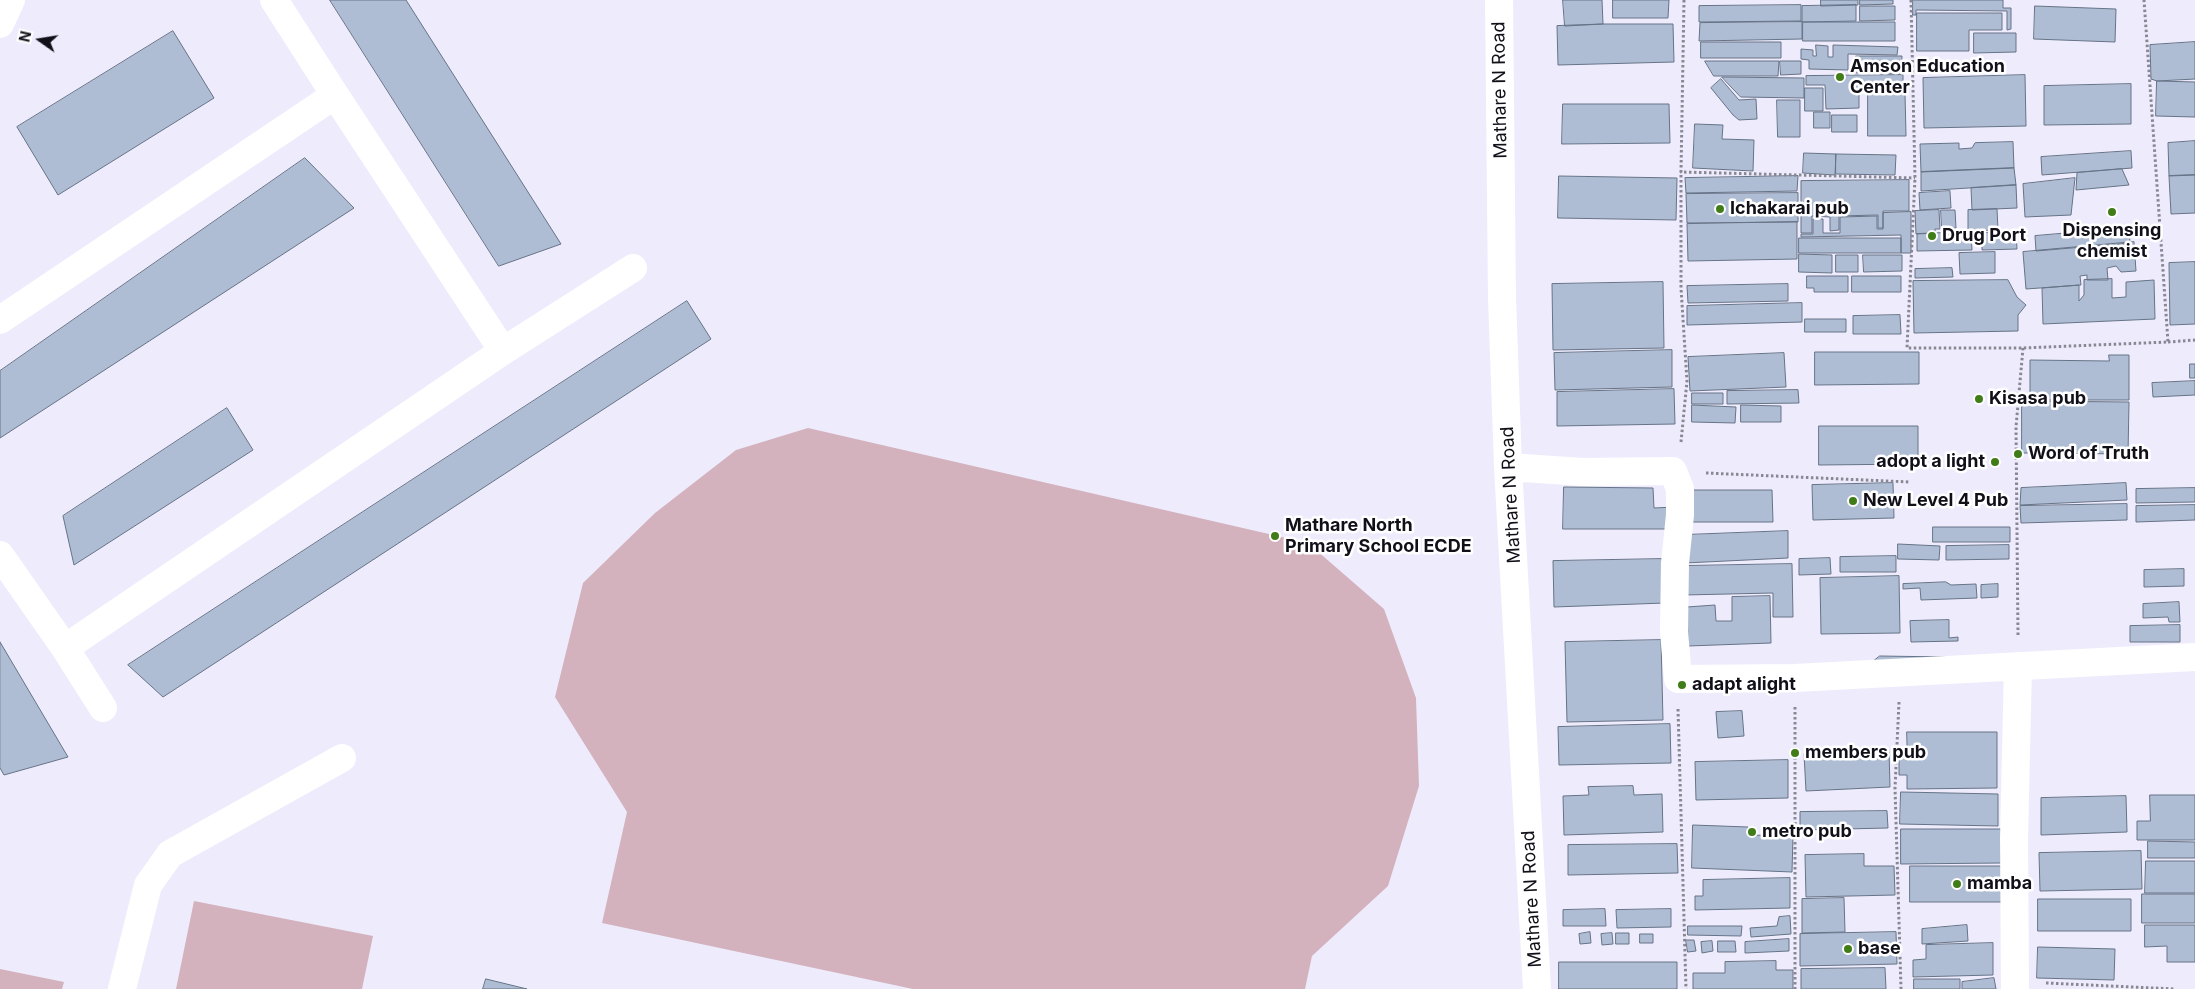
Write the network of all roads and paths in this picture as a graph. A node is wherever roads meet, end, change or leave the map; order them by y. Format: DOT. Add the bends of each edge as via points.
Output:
graph roads {
  1 [pos="11,0"];
  2 [pos="274,0"];
  3 [pos="1499,0"];
  4 [pos="1684,0"];
  5 [pos="1911,0"];
  6 [pos="2144,0"];
  7 [pos="0,24"];
  8 [pos="335,95"];
  9 [pos="1681,172"];
  10 [pos="1915,178"];
  11 [pos="633,268"];
  12 [pos="0,320"];
  13 [pos="2195,340"];
  14 [pos="2168,342"];
  15 [pos="2023,348"];
  16 [pos="502,351"];
  17 [pos="1508,467"];
  18 [pos="1673,471"];
  19 [pos="1910,482"];
  20 [pos="0,555"];
  21 [pos="65,648"];
  22 [pos="2195,657"];
  23 [pos="2018,666"];
  24 [pos="1901,673"];
  25 [pos="1795,678"];
  26 [pos="1678,679"];
  27 [pos="104,708"];
  28 [pos="342,758"];
  29 [pos="2015,985"];
  30 [pos="122,989"];
  31 [pos="1537,989"];
  32 [pos="1686,989"];
  33 [pos="1795,989"];
  34 [pos="1901,989"];
  35 [pos="2175,989"];
  1 -- 7 [label="street"];
  2 -- 8 [label="street"];
  3 -- 17 [label="street, Mathare N Road" via="1502,298"];
  4 -- 9 [label="path"];
  5 -- 10 [label="path"];
  6 -- 14 [label="path"];
  8 -- 12 [label="street"];
  8 -- 16 [label="street"];
  9 -- 10 [label="path"];
  9 -- 18 [label="path" via="1681,288 1687,381 1679,457"];
  10 -- 15 [label="path" via="1907,348"];
  11 -- 16 [label="street"];
  13 -- 14 [label="path"];
  14 -- 15 [label="path"];
  15 -- 23 [label="path" via="2016,427"];
  16 -- 21 [label="street"];
  17 -- 18 [label="street" via="1583,472"];
  17 -- 31 [label="street, Mathare N Road"];
  18 -- 19 [label="path"];
  18 -- 26 [label="street" via="1680,488 1674,631"];
  20 -- 21 [label="street"];
  21 -- 27 [label="street"];
  22 -- 23 [label="street"];
  23 -- 24 [label="street"];
  23 -- 29 [label="street"];
  24 -- 25 [label="street"];
  24 -- 34 [label="path" via="1895,788"];
  25 -- 26 [label="street"];
  25 -- 33 [label="path"];
  26 -- 32 [label="path"];
  28 -- 30 [label="street" via="170,854 148,884"];
  29 -- 35 [label="path"];
}
